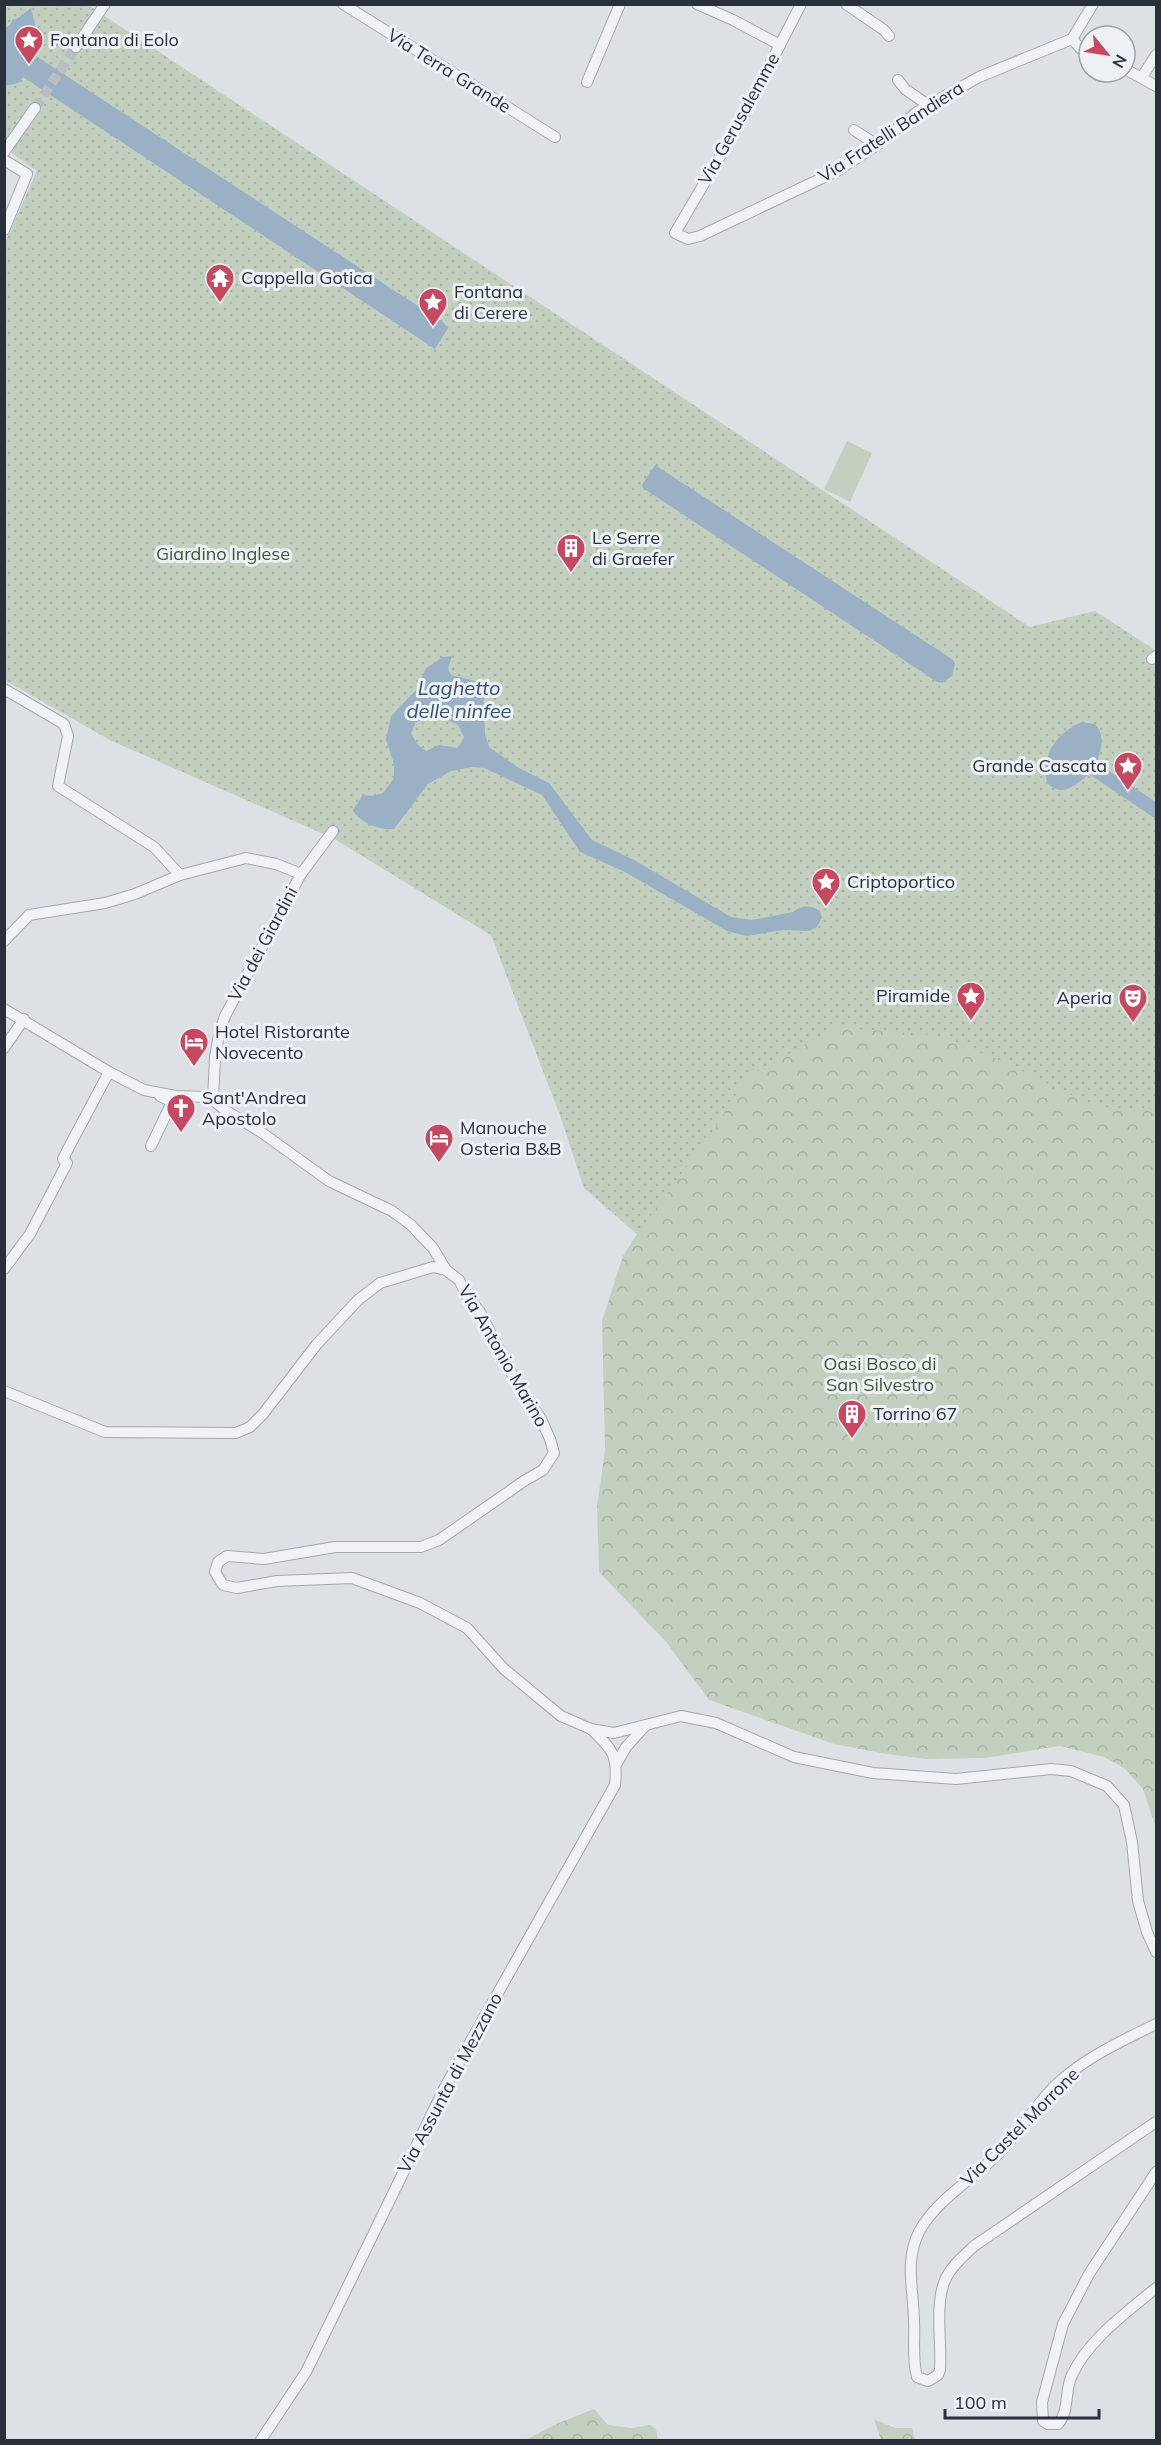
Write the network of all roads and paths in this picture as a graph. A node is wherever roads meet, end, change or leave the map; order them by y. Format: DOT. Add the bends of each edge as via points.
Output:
graph roads {
  1 [pos="105,4"];
  2 [pos="343,4"];
  3 [pos="620,4"];
  4 [pos="697,4"];
  5 [pos="801,4"];
  6 [pos="846,4"];
  7 [pos="1093,4"];
  8 [pos="889,36"];
  9 [pos="1072,39"];
  10 [pos="780,45"];
  11 [pos="1077,45"];
  12 [pos="76,47"];
  13 [pos="1156,55"];
  14 [pos="1137,75"];
  15 [pos="1142,77"];
  16 [pos="898,80"];
  17 [pos="587,82"];
  18 [pos="1156,86"];
  19 [pos="928,105"];
  20 [pos="35,108"];
  21 [pos="854,129"];
  22 [pos="555,137"];
  23 [pos="877,146"];
  24 [pos="4,152"];
  25 [pos="4,160"];
  26 [pos="4,230"];
  27 [pos="675,233"];
  28 [pos="4,689"];
  29 [pos="333,831"];
  30 [pos="301,874"];
  31 [pos="180,875"];
  32 [pos="4,941"];
  33 [pos="4,1009"];
  34 [pos="24,1019"];
  35 [pos="4,1048"];
  36 [pos="109,1072"];
  37 [pos="155,1093"];
  38 [pos="213,1100"];
  39 [pos="151,1146"];
  40 [pos="4,1269"];
  41 [pos="446,1270"];
  42 [pos="4,1391"];
  43 [pos="648,1723"];
  44 [pos="591,1729"];
  45 [pos="617,1763"];
  46 [pos="1156,1952"];
  47 [pos="1156,2024"];
  48 [pos="1156,2122"];
  49 [pos="1156,2172"];
  50 [pos="1156,2288"];
  51 [pos="261,2440"];
  1 -- 12 [label="street"];
  2 -- 22 [label="street, Via Terra Grande"];
  3 -- 17 [label="street"];
  4 -- 10 [label="street"];
  5 -- 10 [label="street, Via Gerusalemme"];
  6 -- 8 [label="street"];
  7 -- 9 [label="street"];
  9 -- 11 [label="street"];
  9 -- 19 [label="street, Via Fratelli Bandiera" via="979,77"];
  10 -- 27 [label="street, Via Gerusalemme"];
  13 -- 15 [label="street"];
  14 -- 15 [label="street"];
  15 -- 18 [label="street"];
  16 -- 19 [label="street"];
  19 -- 23 [label="street, Via Fratelli Bandiera"];
  20 -- 24 [label="street"];
  21 -- 23 [label="street"];
  23 -- 27 [label="street, Via Fratelli Bandiera" via="837,171 700,236 688,239"];
  25 -- 26 [label="street" via="27,174"];
  28 -- 31 [label="street" via="64,724 68,736 58,786 154,847"];
  29 -- 30 [label="street"];
  30 -- 31 [label="street, Via dei Giardini" via="246,858"];
  30 -- 38 [label="street, Via dei Giardini" via="225,1016 215,1057"];
  31 -- 32 [label="street, Via dei Giardini" via="105,903 29,915"];
  33 -- 34 [label="street"];
  34 -- 35 [label="street"];
  34 -- 36 [label="street"];
  36 -- 37 [label="street"];
  36 -- 40 [label="street" via="63,1159 67,1163 30,1234"];
  37 -- 38 [label="street"];
  37 -- 39 [label="street" via="172,1102"];
  38 -- 41 [label="street" via="328,1181 392,1211 433,1248"];
  41 -- 42 [label="street, Via Antonio Marino" via="433,1267 380,1283 358,1300 317,1344 263,1414 250,1427 236,1433 105,1432"];
  41 -- 44 [label="street, Via Antonio Marino" via="459,1280 480,1312 515,1380 541,1419 554,1453 543,1470 439,1540 421,1547 334,1547 264,1559 227,1556 218,1562 215,1572 223,1585 237,1588 277,1581 352,1578 420,1604 466,1629 504,1669 561,1716"];
  43 -- 44 [label="street, Via Antonio Marino" via="614,1733"];
  43 -- 45 [label="street" via="638,1731"];
  43 -- 46 [label="street" via="681,1716 716,1723 794,1757 873,1773 956,1779 1051,1769 1071,1771 1107,1786 1124,1805 1138,1901"];
  44 -- 45 [label="street" via="608,1745"];
  45 -- 51 [label="street, Via Assunta di Mezzano" via="615,1785 445,2087 306,2372"];
  47 -- 48 [label="street, Via Castel Morrone" via="1093,2056 1058,2082 1016,2135 935,2211 919,2232 910,2261 917,2377 928,2381 940,2370 940,2296 955,2265 974,2246"];
  49 -- 50 [label="street" via="1089,2274 1063,2324 1042,2402 1044,2421 1052,2425 1062,2420 1067,2388 1081,2360 1108,2328"];
}
